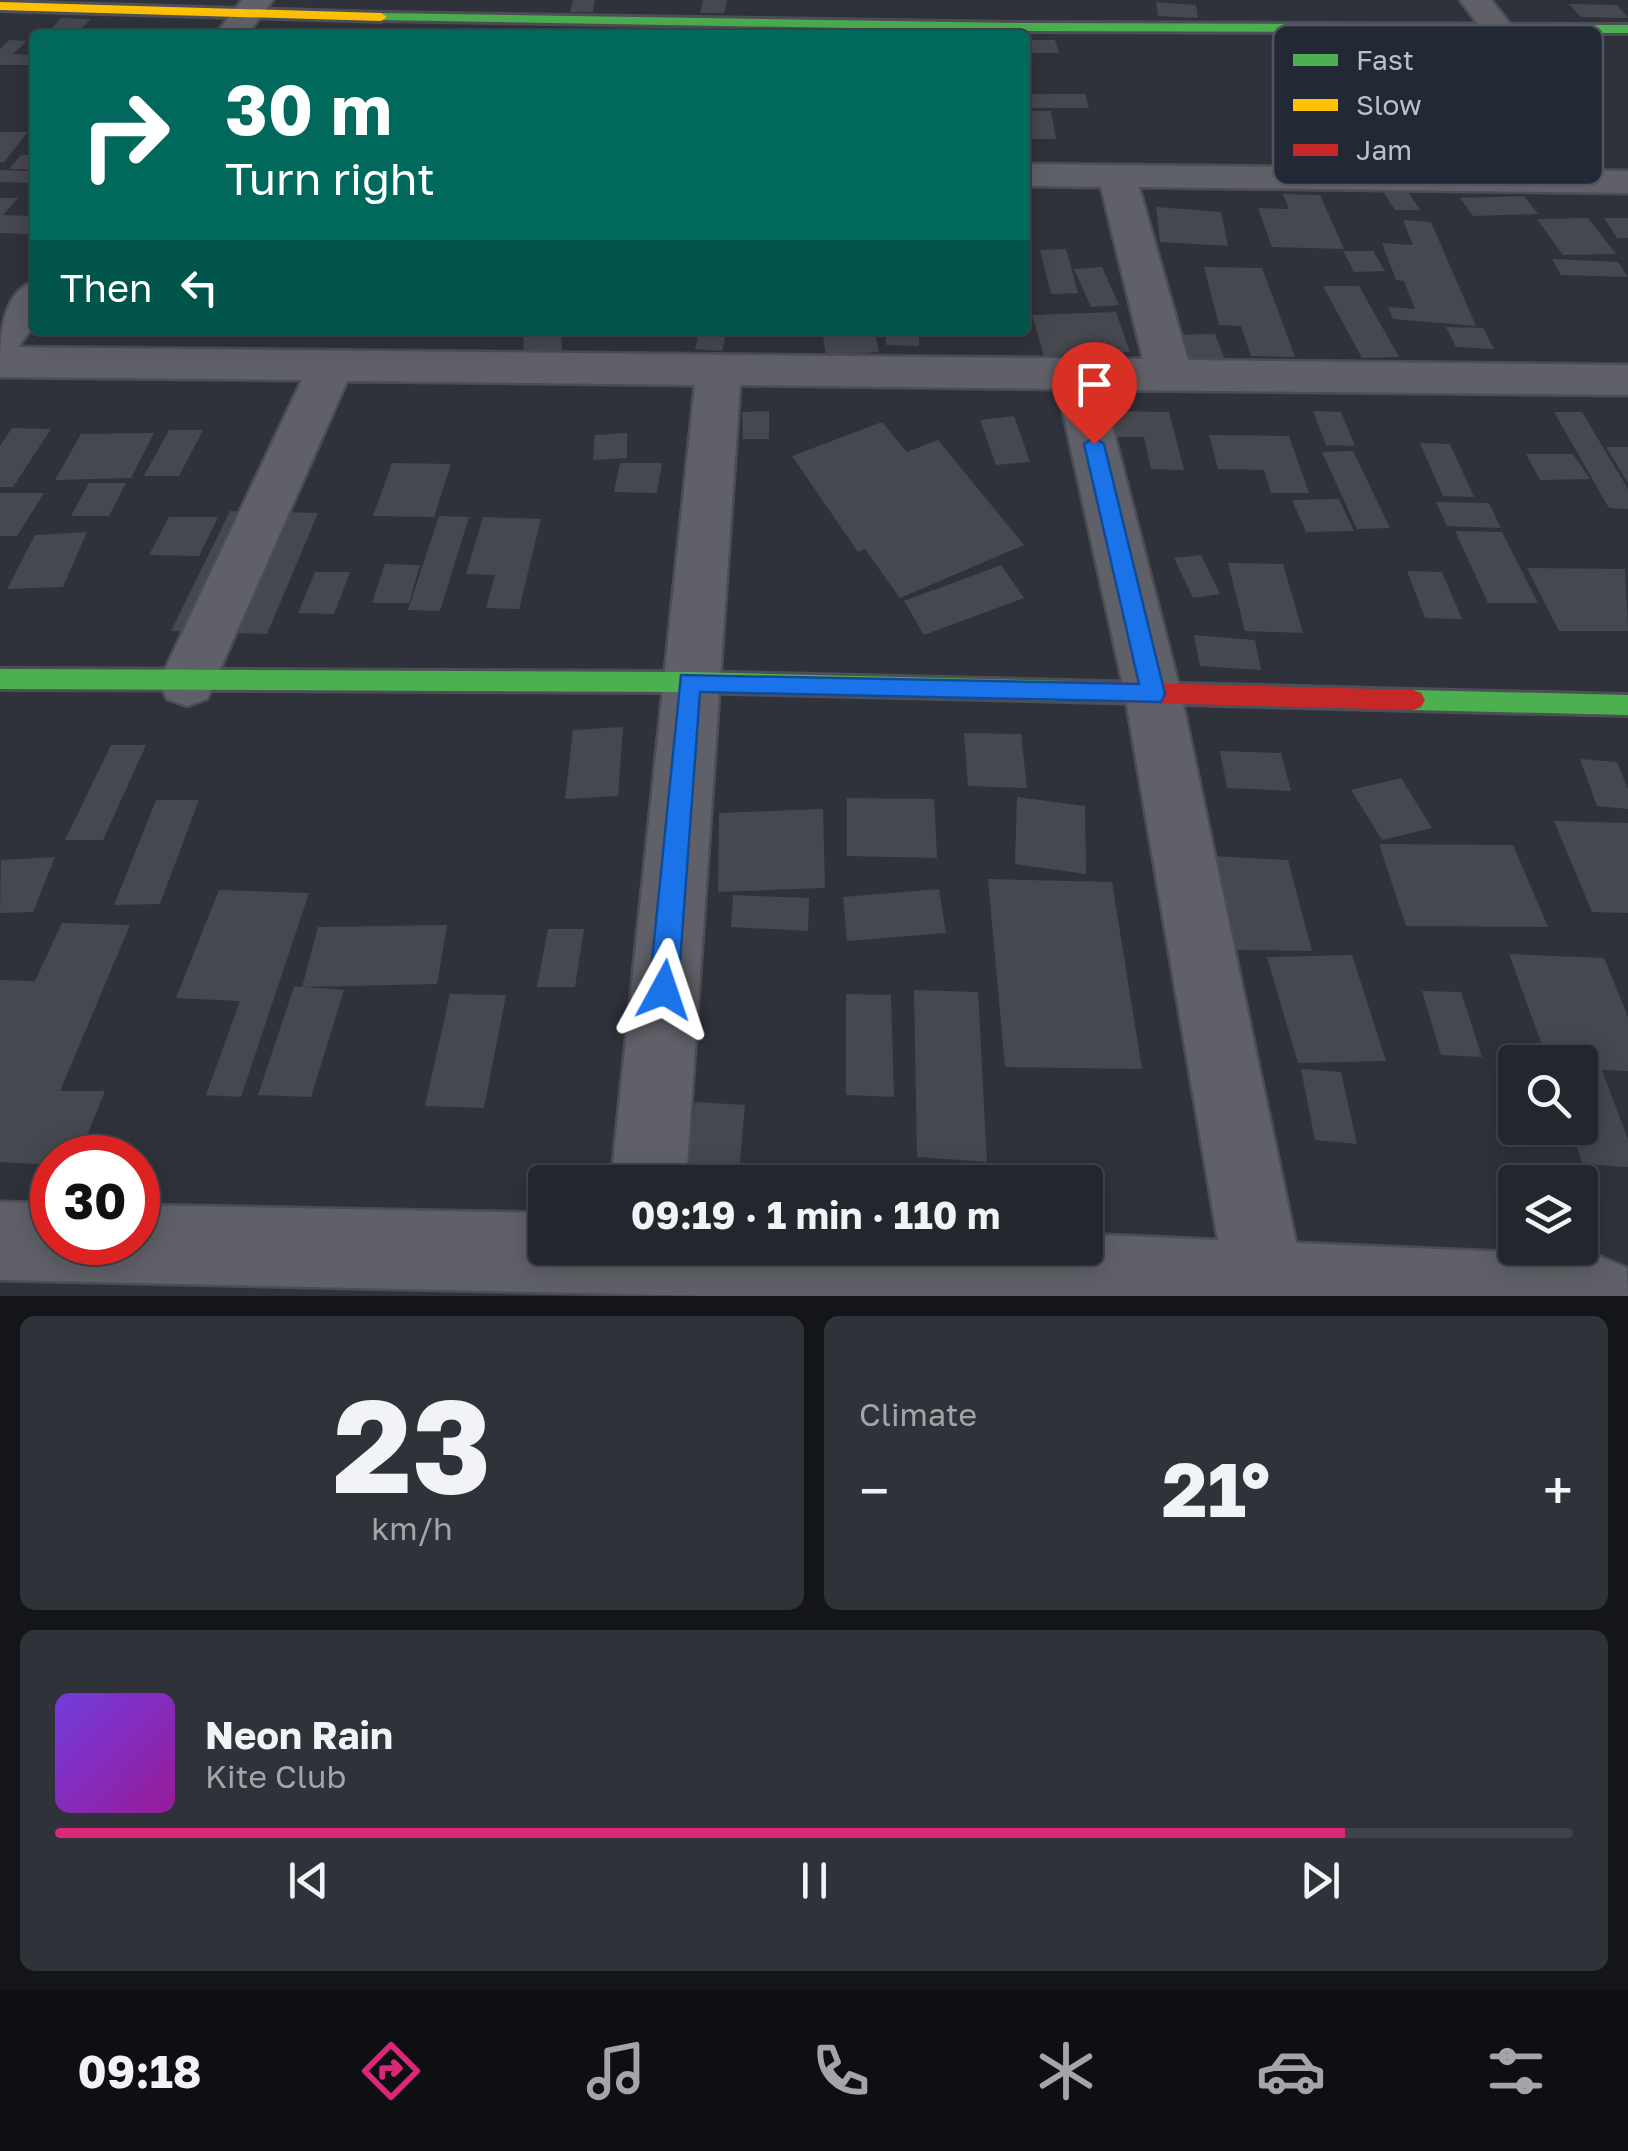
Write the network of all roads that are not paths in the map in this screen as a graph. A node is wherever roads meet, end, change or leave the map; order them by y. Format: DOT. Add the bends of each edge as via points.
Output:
graph roads {
  1 [pos="1475,0"];
  2 [pos="0,6"];
  3 [pos="245,17"];
  4 [pos="1495,25"];
  5 [pos="1273,30"];
  6 [pos="1030,175"];
  7 [pos="1117,176"];
  8 [pos="1273,178"];
  9 [pos="1603,182"];
  10 [pos="1628,182"];
  11 [pos="30,301"];
  12 [pos="0,341"];
  13 [pos="0,362"];
  14 [pos="331,366"];
  15 [pos="718,372"];
  16 [pos="1077,373"];
  17 [pos="1169,373"];
  18 [pos="1628,380"];
  19 [pos="0,679"];
  20 [pos="187,682"];
  21 [pos="689,682"];
  22 [pos="1153,694"];
  23 [pos="1628,705"];
  24 [pos="649,1165"];
  25 [pos="528,1231"];
  26 [pos="160,1240"];
  27 [pos="0,1241"];
  28 [pos="30,1242"];
  29 [pos="1054,1265"];
  30 [pos="1265,1284"];
  31 [pos="1588,1296"];
  32 [pos="1599,1296"];
  1 -- 4 [label="street"];
  2 -- 3 [label="street"];
  3 -- 5 [label="street"];
  6 -- 7 [label="street"];
  7 -- 8 [label="street"];
  7 -- 17 [label="street"];
  9 -- 10 [label="street"];
  11 -- 12 [label="street"];
  13 -- 14 [label="street"];
  14 -- 15 [label="street"];
  14 -- 20 [label="street"];
  15 -- 16 [label="street"];
  15 -- 21 [label="street"];
  16 -- 17 [label="street"];
  16 -- 22 [label="street"];
  17 -- 18 [label="street"];
  19 -- 20 [label="street"];
  20 -- 21 [label="street"];
  21 -- 22 [label="street"];
  21 -- 24 [label="street"];
  22 -- 23 [label="street"];
  22 -- 30 [label="street"];
  25 -- 26 [label="street"];
  27 -- 28 [label="street"];
  29 -- 30 [label="street"];
  30 -- 31 [label="street"];
  31 -- 32 [label="street"];
}
